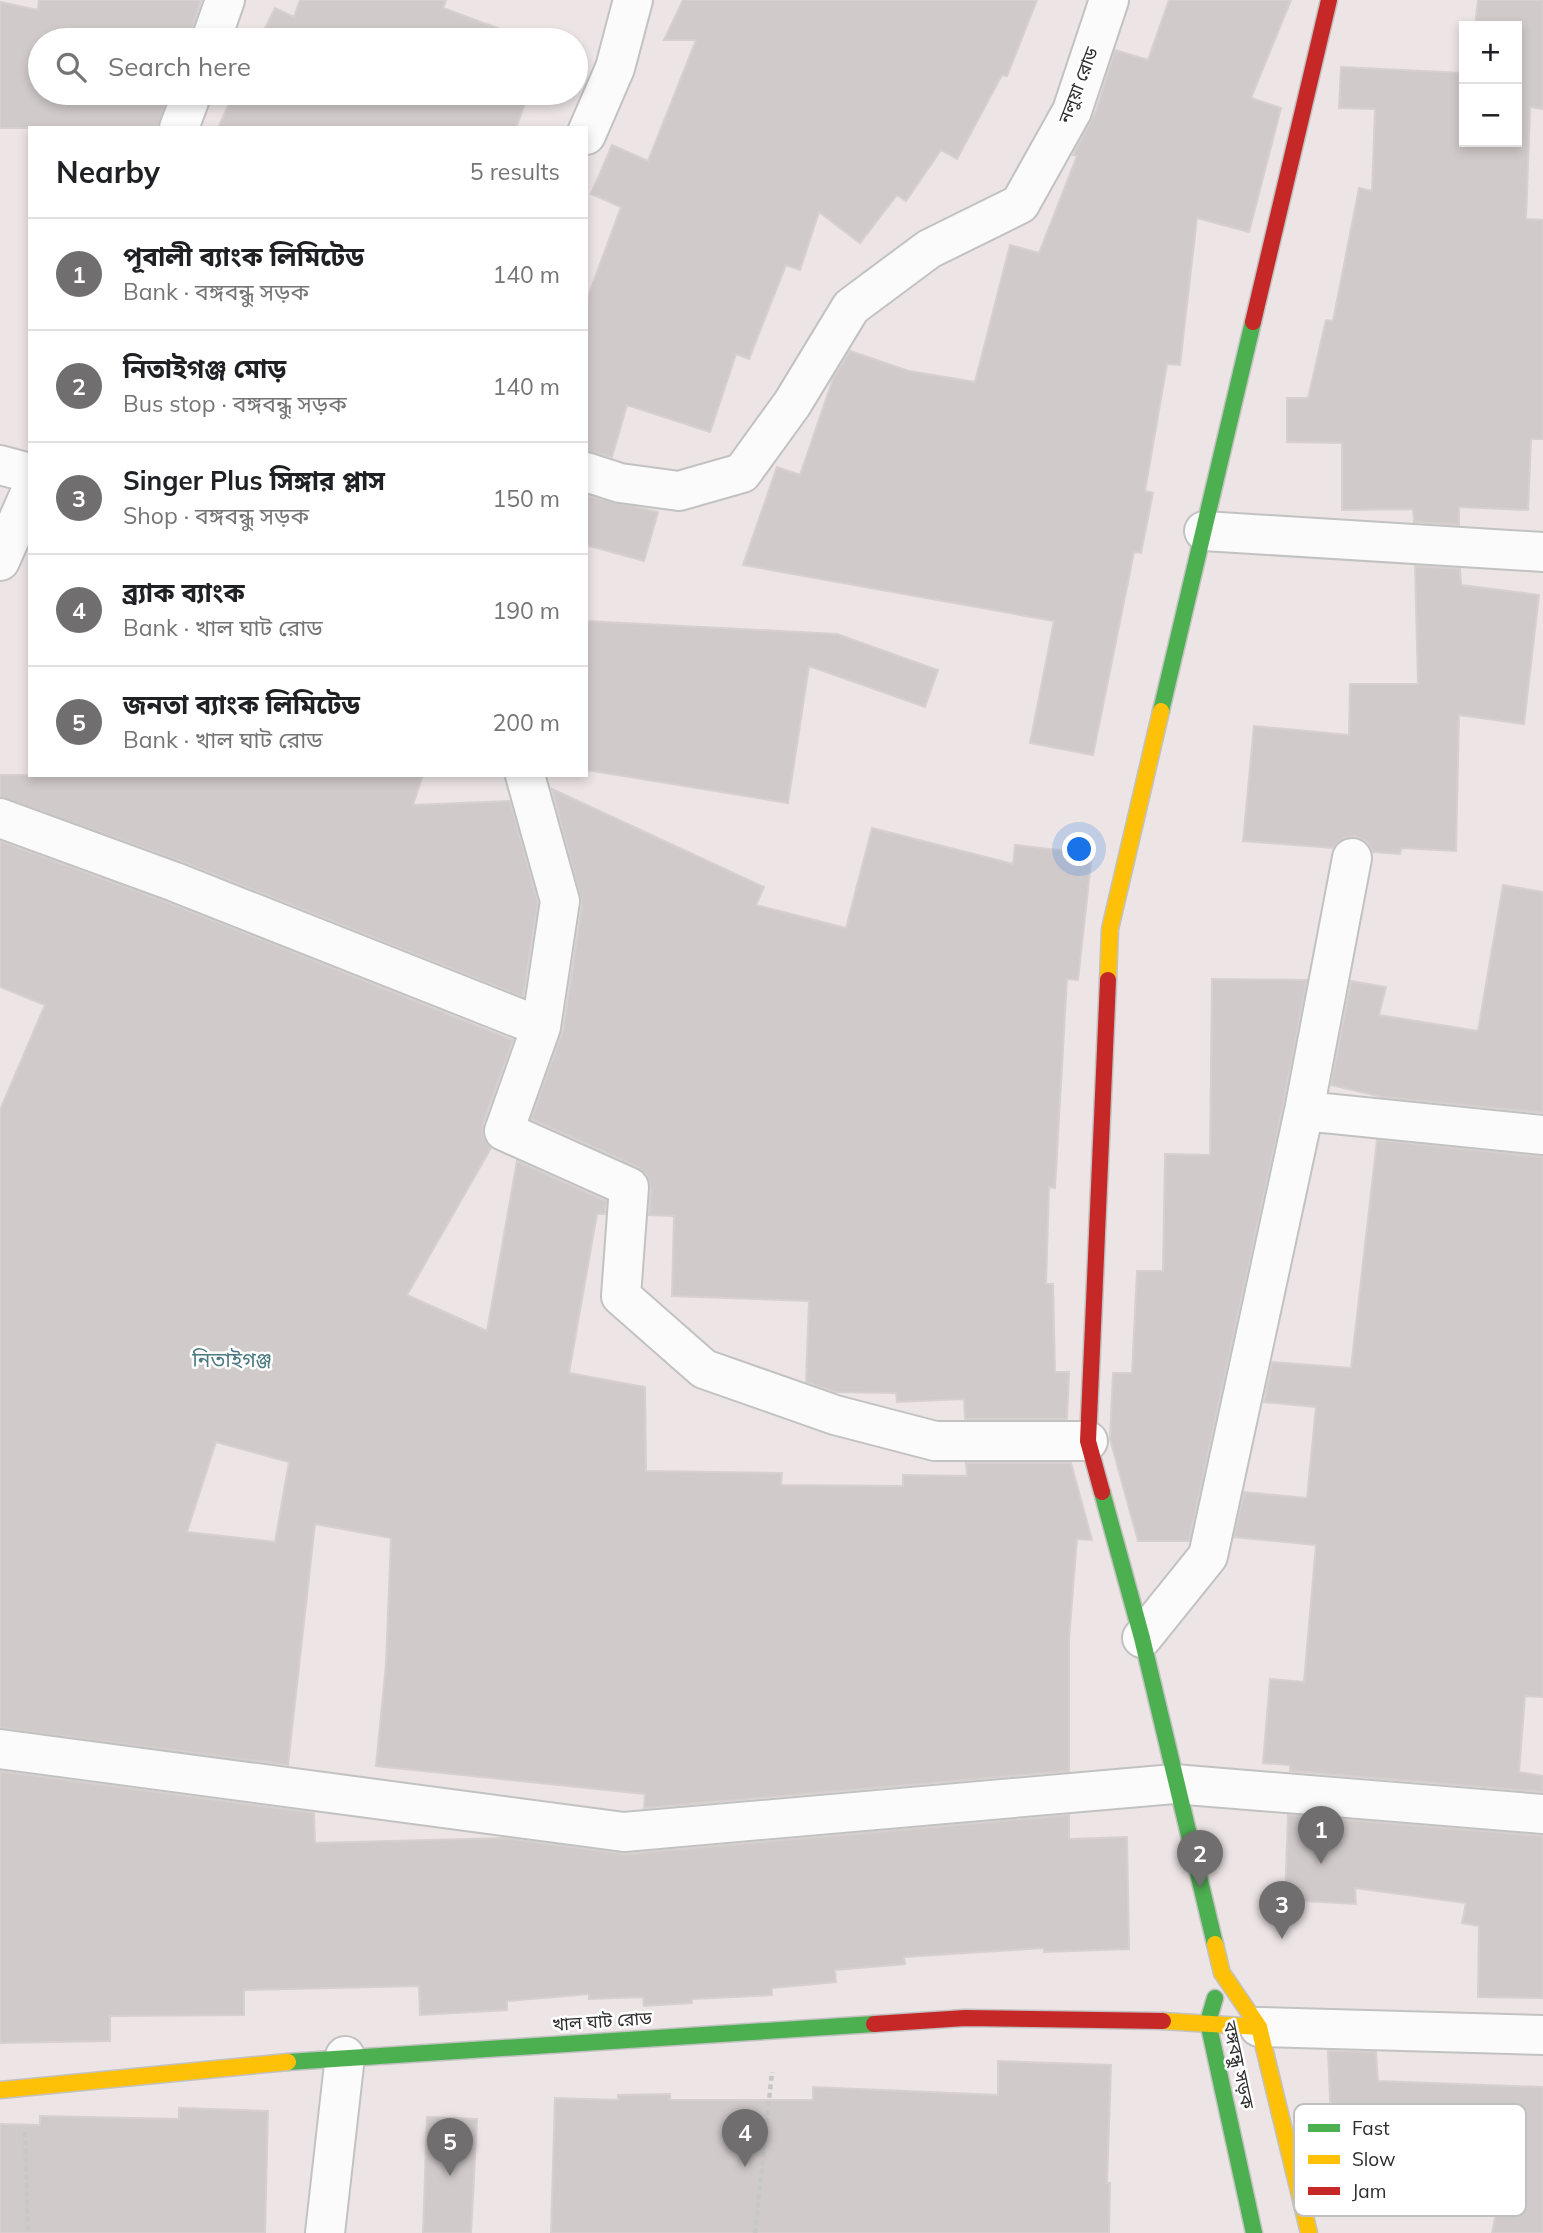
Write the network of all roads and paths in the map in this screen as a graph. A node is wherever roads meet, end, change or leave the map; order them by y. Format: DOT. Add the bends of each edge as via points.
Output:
graph roads {
  1 [pos="225,0"];
  2 [pos="633,0"];
  3 [pos="1109,0"];
  4 [pos="1329,0"];
  5 [pos="215,28"];
  6 [pos="188,105"];
  7 [pos="180,126"];
  8 [pos="588,130"];
  9 [pos="0,465"];
  10 [pos="28,472"];
  11 [pos="588,473"];
  12 [pos="28,498"];
  13 [pos="1204,531"];
  14 [pos="1543,552"];
  15 [pos="0,561"];
  16 [pos="526,777"];
  17 [pos="0,818"];
  18 [pos="1352,858"];
  19 [pos="541,1027"];
  20 [pos="1304,1111"];
  21 [pos="1543,1135"];
  22 [pos="1088,1441"];
  23 [pos="1142,1638"];
  24 [pos="0,1749"];
  25 [pos="1174,1784"];
  26 [pos="1543,1814"];
  27 [pos="1222,1973"];
  28 [pos="1208,2022"];
  29 [pos="1259,2027"];
  30 [pos="775,2030"];
  31 [pos="1543,2035"];
  32 [pos="345,2056"];
  33 [pos="24,2088"];
  34 [pos="0,2090"];
  35 [pos="1294,2171"];
  36 [pos="29,2233"];
  37 [pos="325,2233"];
  38 [pos="755,2233"];
  39 [pos="1254,2233"];
  1 -- 5 [label="street"];
  2 -- 8 [label="street" via="615,68"];
  3 -- 11 [label="street, নলুয়া রোড" via="1072,111 1020,204 929,249 851,307 792,404 742,472 680,491 620,483"];
  4 -- 13 [label="main road"];
  6 -- 7 [label="street"];
  9 -- 10 [label="street"];
  12 -- 15 [label="street"];
  13 -- 14 [label="street"];
  13 -- 22 [label="main road" via="1111,929"];
  16 -- 19 [label="street" via="560,901"];
  17 -- 19 [label="street"];
  18 -- 20 [label="street"];
  19 -- 22 [label="street" via="505,1131 629,1186 621,1296 704,1369 835,1415 935,1441"];
  20 -- 21 [label="street"];
  20 -- 23 [label="street" via="1208,1556"];
  22 -- 23 [label="main road"];
  23 -- 25 [label="main road"];
  24 -- 25 [label="street" via="624,1832"];
  25 -- 26 [label="street"];
  25 -- 27 [label="main road"];
  27 -- 28 [label="main road, বঙ্গবন্ধু সড়ক"];
  27 -- 29 [label="main road, বঙ্গবন্ধু সড়ক"];
  28 -- 29 [label="main road, খাল ঘাট রোড"];
  28 -- 30 [label="main road, খাল ঘাট রোড" via="965,2018"];
  28 -- 39 [label="main road, বঙ্গবন্ধু সড়ক"];
  29 -- 31 [label="street"];
  29 -- 35 [label="main road, বঙ্গবন্ধু সড়ক"];
  30 -- 32 [label="main road, খাল ঘাট রোড"];
  30 -- 38 [label="path"];
  32 -- 33 [label="main road, খাল ঘাট রোড"];
  32 -- 37 [label="street"];
  33 -- 34 [label="main road, খাল ঘাট রোড"];
  33 -- 36 [label="path"];
}
